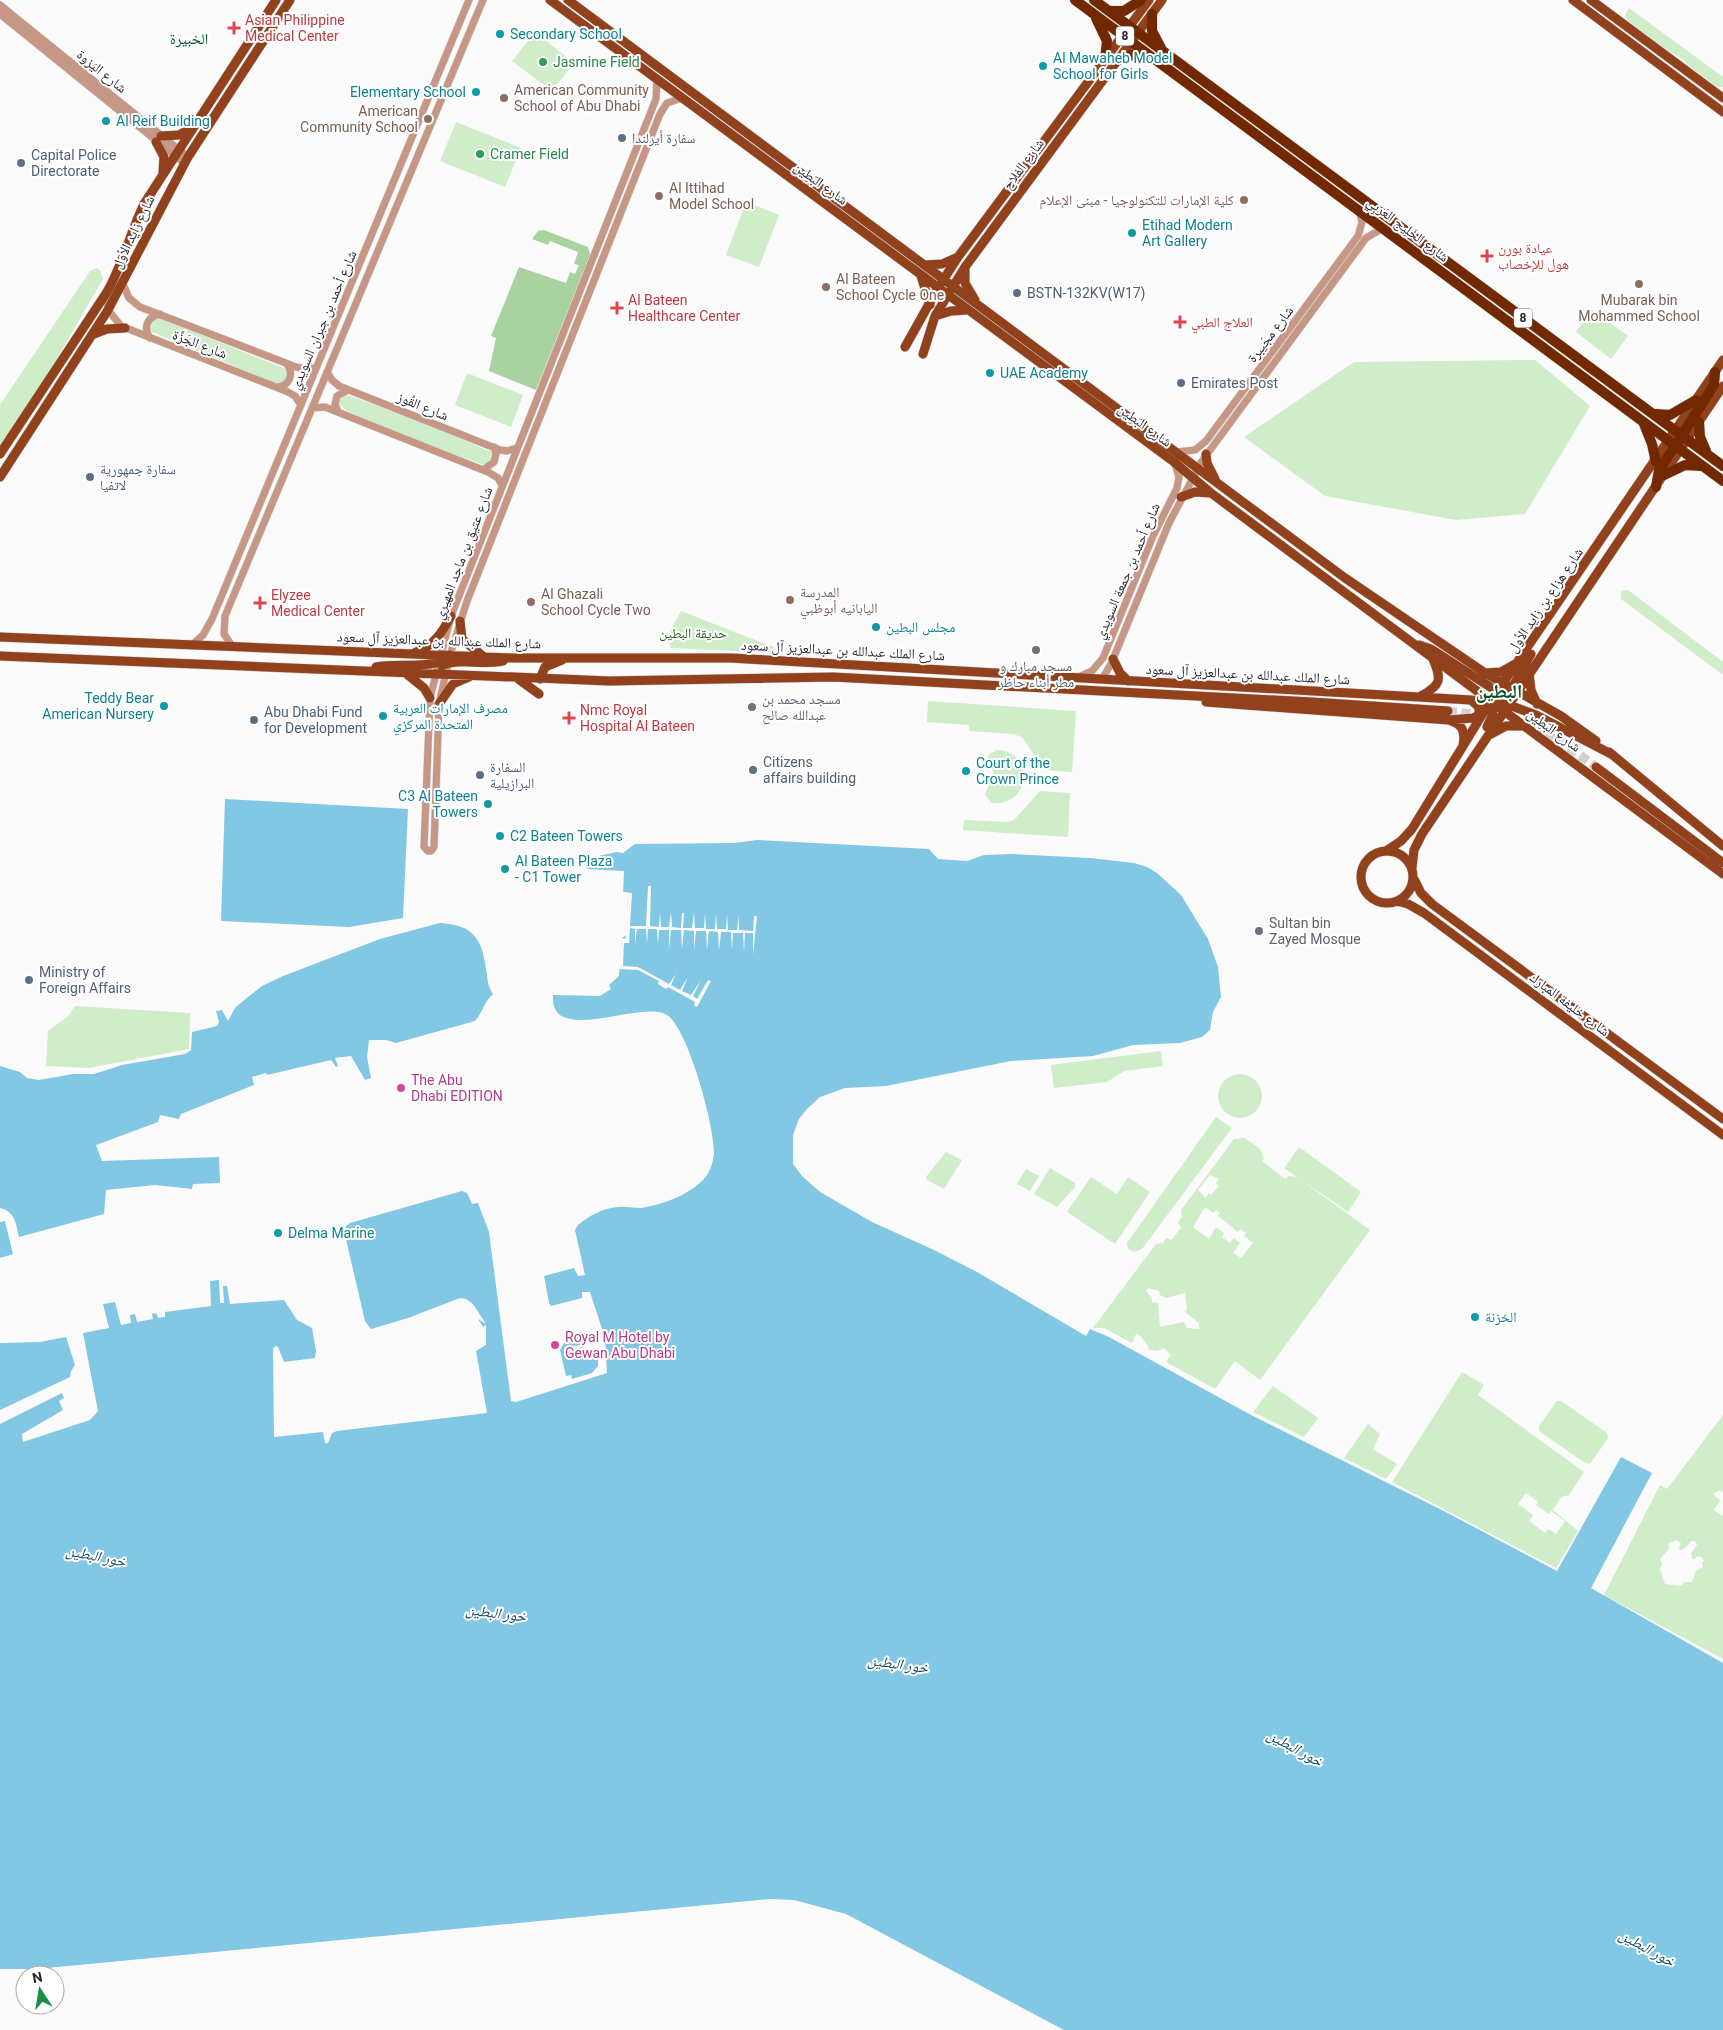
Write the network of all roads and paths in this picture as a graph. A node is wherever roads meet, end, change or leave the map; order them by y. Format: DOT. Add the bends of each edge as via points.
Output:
graph roads {
  1 [pos="276,0"];
  2 [pos="290,0"];
  3 [pos="469,0"];
  4 [pos="483,0"];
  5 [pos="550,0"];
  6 [pos="568,0"];
  7 [pos="1075,0"];
  8 [pos="1094,0"];
  9 [pos="1141,0"];
  10 [pos="1149,0"];
  11 [pos="1162,0"];
  12 [pos="1573,0"];
  13 [pos="1591,0"];
  14 [pos="0,4"];
  15 [pos="1109,11"];
  16 [pos="0,14"];
  17 [pos="1093,14"];
  18 [pos="1152,14"];
  19 [pos="1126,30"];
  20 [pos="1135,37"];
  21 [pos="1160,55"];
  22 [pos="1104,59"];
  23 [pos="1116,61"];
  24 [pos="657,79"];
  25 [pos="1719,90"];
  26 [pos="682,98"];
  27 [pos="1723,98"];
  28 [pos="652,110"];
  29 [pos="1723,112"];
  30 [pos="660,114"];
  31 [pos="194,127"];
  32 [pos="159,139"];
  33 [pos="177,153"];
  34 [pos="405,154"];
  35 [pos="416,158"];
  36 [pos="186,160"];
  37 [pos="162,176"];
  38 [pos="1359,210"];
  39 [pos="1383,228"];
  40 [pos="958,257"];
  41 [pos="926,265"];
  42 [pos="965,267"];
  43 [pos="357,269"];
  44 [pos="918,272"];
  45 [pos="368,274"];
  46 [pos="944,279"];
  47 [pos="123,284"];
  48 [pos="952,286"];
  49 [pos="938,288"];
  50 [pos="107,292"];
  51 [pos="347,295"];
  52 [pos="947,295"];
  53 [pos="357,300"];
  54 [pos="930,304"];
  55 [pos="977,305"];
  56 [pos="108,310"];
  57 [pos="967,310"];
  58 [pos="160,314"];
  59 [pos="935,316"];
  60 [pos="125,328"];
  61 [pos="93,334"];
  62 [pos="150,338"];
  63 [pos="905,347"];
  64 [pos="923,354"];
  65 [pos="1723,360"];
  66 [pos="287,364"];
  67 [pos="549,367"];
  68 [pos="316,368"];
  69 [pos="558,371"];
  70 [pos="327,372"];
  71 [pos="1715,372"];
  72 [pos="1723,386"];
  73 [pos="278,388"];
  74 [pos="349,390"];
  75 [pos="1601,391"];
  76 [pos="538,395"];
  77 [pos="547,399"];
  78 [pos="1696,400"];
  79 [pos="301,405"];
  80 [pos="312,408"];
  81 [pos="338,412"];
  82 [pos="1654,414"];
  83 [pos="1698,422"];
  84 [pos="1643,423"];
  85 [pos="1679,440"];
  86 [pos="494,447"];
  87 [pos="516,448"];
  88 [pos="1176,452"];
  89 [pos="0,454"];
  90 [pos="1206,454"];
  91 [pos="1708,454"];
  92 [pos="1174,462"];
  93 [pos="1656,462"];
  94 [pos="1703,466"];
  95 [pos="1723,466"];
  96 [pos="1198,468"];
  97 [pos="483,470"];
  98 [pos="1723,472"];
  99 [pos="1664,475"];
  100 [pos="0,477"];
  101 [pos="1193,477"];
  102 [pos="1216,481"];
  103 [pos="1723,481"];
  104 [pos="502,485"];
  105 [pos="1656,487"];
  106 [pos="1211,493"];
  107 [pos="1179,496"];
  108 [pos="1137,575"];
  109 [pos="1143,585"];
  110 [pos="451,616"];
  111 [pos="460,621"];
  112 [pos="0,637"];
  113 [pos="1534,640"];
  114 [pos="193,644"];
  115 [pos="1414,645"];
  116 [pos="232,646"];
  117 [pos="411,653"];
  118 [pos="0,656"];
  119 [pos="485,657"];
  120 [pos="1431,657"];
  121 [pos="512,658"];
  122 [pos="566,658"];
  123 [pos="1113,659"];
  124 [pos="1522,659"];
  125 [pos="160,662"];
  126 [pos="443,664"];
  127 [pos="366,670"];
  128 [pos="152,671"];
  129 [pos="403,671"];
  130 [pos="1485,673"];
  131 [pos="1529,673"];
  132 [pos="473,675"];
  133 [pos="517,678"];
  134 [pos="1077,678"];
  135 [pos="540,679"];
  136 [pos="1102,679"];
  137 [pos="1128,681"];
  138 [pos="1067,690"];
  139 [pos="1507,691"];
  140 [pos="539,694"];
  141 [pos="1419,697"];
  142 [pos="430,698"];
  143 [pos="1470,700"];
  144 [pos="1490,702"];
  145 [pos="440,704"];
  146 [pos="1538,705"];
  147 [pos="1506,707"];
  148 [pos="1449,716"];
  149 [pos="1527,727"];
  150 [pos="1489,736"];
  151 [pos="1463,748"];
  152 [pos="1613,756"];
  153 [pos="1471,761"];
  154 [pos="1596,767"];
  155 [pos="1618,795"];
  156 [pos="1612,804"];
  157 [pos="1723,846"];
  158 [pos="1386,851"];
  159 [pos="1723,863"];
  160 [pos="1412,868"];
  161 [pos="1723,874"];
  162 [pos="1414,879"];
  163 [pos="1397,901"];
  164 [pos="1723,1119"];
  165 [pos="1723,1135"];
  1 -- 31 [label="main road, شارع زايد الأول"];
  2 -- 36 [label="main road, شارع زايد الأول"];
  3 -- 34 [label="street, شارع أحمد بن جبران السويدي"];
  4 -- 35 [label="street, شارع أحمد بن جبران السويدي"];
  5 -- 24 [label="main road, شارع البَطِين"];
  6 -- 41 [label="main road, شارع البَطِين"];
  7 -- 17 [label="highway, شارع الخَلِيج العَربِي / 8"];
  8 -- 15 [label="highway, شارع الخَلِيج العَربِي / 8"];
  9 -- 15 [label="highway" via="1124,11"];
  10 -- 19 [label="main road, شارع الفلاح"];
  11 -- 18 [label="main road, شارع الفلاح"];
  12 -- 29 [label="main road"];
  13 -- 25 [label="main road"];
  14 -- 32 [label="street, شارع اليَزوة"];
  15 -- 19 [label="highway, شارع الخَلِيج العَربِي / 8"];
  16 -- 32 [label="street, شارع اليَزوة"];
  17 -- 19 [label="highway, شارع الخَلِيج العَربِي / 8"];
  17 -- 22 [label="highway" via="1107,41"];
  18 -- 20 [label="main road, شارع الفلاح"];
  18 -- 21 [label="highway" via="1153,34"];
  19 -- 20 [label="highway, شارع الخَلِيج العَربِي / 8"];
  19 -- 22 [label="main road, شارع الفلاح"];
  20 -- 21 [label="highway, شارع الخَلِيج العَربِي / 8"];
  20 -- 23 [label="main road, شارع الفلاح"];
  21 -- 23 [label="highway" via="1136,54"];
  21 -- 38 [label="highway, شارع الخَلِيج العَربِي / 8"];
  21 -- 82 [label="highway, شارع الخَلِيج العَربِي / 8"];
  22 -- 40 [label="main road, شارع الفلاح"];
  23 -- 42 [label="main road, شارع الفلاح"];
  24 -- 26 [label="main road, شارع البَطِين"];
  24 -- 28 [label="street, شارع عتيق بن ماجد المهيري" via="658,92"];
  25 -- 27 [label="main road"];
  26 -- 30 [label="street, شارع عتيق بن ماجد المهيري" via="667,103"];
  26 -- 44 [label="main road, شارع البَطِين"];
  28 -- 30 [label="street"];
  28 -- 67 [label="street, شارع عتيق بن ماجد المهيري"];
  30 -- 69 [label="street, شارع عتيق بن ماجد المهيري"];
  31 -- 32 [label="main road" via="179,135"];
  31 -- 33 [label="main road, شارع زايد الأول"];
  32 -- 33 [label="street, شارع اليَزوة"];
  32 -- 37 [label="main road" via="164,157"];
  33 -- 36 [label="street, شارع اليَزوة"];
  33 -- 37 [label="main road, شارع زايد الأول"];
  34 -- 35 [label="street"];
  34 -- 43 [label="street, شارع أحمد بن جبران السويدي"];
  35 -- 45 [label="street, شارع أحمد بن جبران السويدي"];
  36 -- 47 [label="main road, شارع زايد الأول"];
  37 -- 50 [label="main road, شارع زايد الأول" via="134,224"];
  38 -- 39 [label="highway, شارع الخَلِيج العَربِي / 8"];
  38 -- 88 [label="street, شارع مجَيبرة" via="1362,222 1358,236 1206,441 1195,450"];
  39 -- 75 [label="highway, شارع الخَلِيج العَربِي / 8"];
  39 -- 90 [label="street, شارع مجَيبرة" via="1366,238"];
  40 -- 41 [label="main road" via="942,264"];
  40 -- 46 [label="main road, شارع الفلاح"];
  41 -- 46 [label="main road, شارع البَطِين"];
  42 -- 48 [label="main road, شارع الفلاح"];
  42 -- 55 [label="main road" via="965,283"];
  43 -- 45 [label="street"];
  43 -- 51 [label="street, شارع أحمد بن جبران السويدي"];
  44 -- 49 [label="main road, شارع البَطِين"];
  44 -- 54 [label="main road"];
  45 -- 53 [label="street, شارع أحمد بن جبران السويدي"];
  46 -- 48 [label="main road, شارع البَطِين"];
  46 -- 49 [label="main road, شارع الفلاح"];
  47 -- 56 [label="main road, شارع زايد الأول"];
  47 -- 58 [label="street, شارع الجَزَّة" via="132,302"];
  48 -- 52 [label="main road, شارع الفلاح"];
  48 -- 55 [label="main road, شارع البَطِين"];
  49 -- 52 [label="main road, شارع البَطِين"];
  49 -- 54 [label="main road, شارع الفلاح"];
  50 -- 56 [label="street"];
  50 -- 89 [label="main road, شارع زايد الأول"];
  51 -- 53 [label="street" via="353,295"];
  51 -- 68 [label="street, شارع أحمد بن جبران السويدي"];
  52 -- 57 [label="main road, شارع البَطِين"];
  52 -- 59 [label="main road, شارع الفلاح"];
  53 -- 70 [label="street, شارع أحمد بن جبران السويدي"];
  54 -- 63 [label="main road, شارع الفلاح"];
  55 -- 88 [label="main road, شارع البَطِين"];
  56 -- 60 [label="street, شارع الجَزَّة"];
  56 -- 61 [label="main road, شارع زايد الأول"];
  57 -- 59 [label="main road"];
  57 -- 92 [label="main road, شارع البَطِين"];
  58 -- 62 [label="street" via="148,321 146,330"];
  58 -- 66 [label="street, شارع الجَزَّة"];
  59 -- 64 [label="main road, شارع الفلاح"];
  60 -- 61 [label="main road"];
  60 -- 62 [label="street, شارع الجَزَّة"];
  61 -- 100 [label="main road, شارع زايد الأول"];
  62 -- 73 [label="street, شارع الجَزَّة"];
  65 -- 71 [label="main road, شارع هزاع بن زايد الأول"];
  66 -- 68 [label="street, شارع الجَزَّة" via="303,369"];
  66 -- 73 [label="street" via="291,377"];
  67 -- 69 [label="street"];
  67 -- 76 [label="street, شارع عتيق بن ماجد المهيري"];
  68 -- 79 [label="street, شارع أحمد بن جبران السويدي"];
  69 -- 77 [label="street, شارع عتيق بن ماجد المهيري"];
  70 -- 74 [label="street, شارع القُوز" via="334,382"];
  70 -- 80 [label="street, شارع أحمد بن جبران السويدي"];
  71 -- 78 [label="main road, شارع هزاع بن زايد الأول"];
  71 -- 85 [label="highway" via="1714,385"];
  72 -- 83 [label="main road, شارع هزاع بن زايد الأول"];
  73 -- 79 [label="street, شارع الجَزَّة" via="292,394"];
  74 -- 81 [label="street" via="337,396"];
  74 -- 86 [label="street, شارع القُوز"];
  75 -- 84 [label="highway, شارع الخَلِيج العَربِي / 8"];
  75 -- 85 [label="highway" via="1618,396"];
  76 -- 77 [label="street"];
  76 -- 87 [label="street, شارع عتيق بن ماجد المهيري"];
  77 -- 111 [label="street, شارع عتيق بن ماجد المهيري"];
  78 -- 82 [label="highway" via="1670,415"];
  78 -- 85 [label="main road, شارع هزاع بن زايد الأول"];
  79 -- 114 [label="street, شارع أحمد بن جبران السويدي" via="212,619 204,635"];
  80 -- 81 [label="street" via="322,406"];
  80 -- 116 [label="street, شارع أحمد بن جبران السويدي" via="224,619 224,634"];
  81 -- 97 [label="street" via="438,456"];
  82 -- 85 [label="highway, شارع الخَلِيج العَربِي / 8"];
  83 -- 85 [label="main road, شارع هزاع بن زايد الأول"];
  83 -- 91 [label="highway" via="1700,437"];
  84 -- 85 [label="highway, شارع الخَلِيج العَربِي / 8"];
  84 -- 93 [label="highway"];
  85 -- 91 [label="highway, شارع الخَلِيج العَربِي / 8"];
  85 -- 93 [label="main road, شارع هزاع بن زايد الأول"];
  85 -- 94 [label="highway, شارع الخَلِيج العَربِي / 8"];
  85 -- 98 [label="highway"];
  85 -- 99 [label="main road, شارع هزاع بن زايد الأول"];
  85 -- 105 [label="highway" via="1658,473"];
  86 -- 87 [label="street, شارع القُوز" via="507,451"];
  86 -- 97 [label="street" via="494,462"];
  87 -- 104 [label="street, شارع عتيق بن ماجد المهيري"];
  88 -- 96 [label="main road, شارع البَطِين"];
  90 -- 96 [label="street, شارع مجَيبرة"];
  90 -- 102 [label="main road"];
  91 -- 95 [label="highway, شارع الخَلِيج العَربِي / 8"];
  92 -- 101 [label="main road, شارع البَطِين"];
  92 -- 107 [label="street, شارع أحمد بن جمعة السويدي" via="1179,477"];
  93 -- 113 [label="main road, شارع هزاع بن زايد الأول"];
  94 -- 99 [label="highway" via="1686,465"];
  94 -- 103 [label="highway, شارع الخَلِيج العَربِي / 8"];
  96 -- 101 [label="street, شارع مجَيبرة"];
  96 -- 102 [label="main road, شارع البَطِين"];
  97 -- 104 [label="street" via="495,476"];
  99 -- 105 [label="main road, شارع هزاع بن زايد الأول"];
  101 -- 106 [label="main road, شارع البَطِين"];
  101 -- 107 [label="street, شارع أحمد بن جمعة السويدي"];
  102 -- 130 [label="main road, شارع البَطِين" via="1345,578"];
  104 -- 110 [label="street, شارع عتيق بن ماجد المهيري"];
  105 -- 131 [label="main road, شارع هزاع بن زايد الأول"];
  106 -- 107 [label="main road"];
  106 -- 115 [label="main road, شارع البَطِين"];
  107 -- 108 [label="street, شارع أحمد بن جمعة السويدي"];
  107 -- 109 [label="street, شارع أحمد بن جمعة السويدي"];
  108 -- 109 [label="street"];
  108 -- 134 [label="street, شارع أحمد بن جمعة السويدي" via="1103,658 1092,671"];
  109 -- 123 [label="street, شارع أحمد بن جمعة السويدي"];
  110 -- 117 [label="main road" via="431,644"];
  110 -- 126 [label="street, شارع عتيق بن ماجد المهيري"];
  111 -- 119 [label="main road" via="462,639"];
  111 -- 126 [label="street, شارع عتيق بن ماجد المهيري"];
  112 -- 114 [label="main road, شارع الملك عبدالله بن عبدالعزيز آل سعود"];
  113 -- 124 [label="main road, شارع هزاع بن زايد الأول"];
  113 -- 139 [label="main road" via="1531,655"];
  114 -- 116 [label="main road, شارع الملك عبدالله بن عبدالعزيز آل سعود"];
  115 -- 120 [label="main road, شارع البَطِين"];
  115 -- 139 [label="main road" via="1431,649"];
  116 -- 117 [label="main road, شارع الملك عبدالله بن عبدالعزيز آل سعود"];
  117 -- 126 [label="main road, شارع الملك عبدالله بن عبدالعزيز آل سعود"];
  118 -- 125 [label="main road, شارع الملك عبدالله بن عبدالعزيز آل سعود"];
  119 -- 121 [label="main road, شارع الملك عبدالله بن عبدالعزيز آل سعود"];
  119 -- 126 [label="main road, شارع الملك عبدالله بن عبدالعزيز آل سعود"];
  120 -- 141 [label="main road" via="1439,674 1438,682 1432,690"];
  120 -- 144 [label="main road, شارع البَطِين"];
  121 -- 122 [label="main road, شارع الملك عبدالله بن عبدالعزيز آل سعود"];
  121 -- 126 [label="main road" via="490,664"];
  122 -- 134 [label="main road, شارع الملك عبدالله بن عبدالعزيز آل سعود" via="730,658"];
  122 -- 135 [label="main road" via="545,667"];
  123 -- 136 [label="street, شارع أحمد بن جمعة السويدي"];
  123 -- 137 [label="main road"];
  124 -- 130 [label="main road" via="1506,670"];
  124 -- 139 [label="main road, شارع هزاع بن زايد الأول"];
  125 -- 127 [label="main road, شارع الملك عبدالله بن عبدالعزيز آل سعود"];
  125 -- 128 [label="main road"];
  126 -- 127 [label="main road" via="394,664"];
  126 -- 129 [label="main road, شارع الملك عبدالله بن عبدالعزيز آل سعود"];
  126 -- 132 [label="main road, شارع الملك عبدالله بن عبدالعزيز آل سعود"];
  126 -- 142 [label="street, شارع عتيق بن ماجد المهيري"];
  126 -- 145 [label="street, شارع عتيق بن ماجد المهيري"];
  127 -- 129 [label="main road, شارع الملك عبدالله بن عبدالعزيز آل سعود"];
  129 -- 142 [label="main road" via="424,688"];
  130 -- 139 [label="main road, شارع البَطِين"];
  131 -- 139 [label="main road, شارع هزاع بن زايد الأول"];
  131 -- 146 [label="main road" via="1531,690"];
  132 -- 133 [label="main road, شارع الملك عبدالله بن عبدالعزيز آل سعود"];
  132 -- 145 [label="main road" via="453,684"];
  133 -- 135 [label="main road, شارع الملك عبدالله بن عبدالعزيز آل سعود"];
  133 -- 140 [label="main road"];
  134 -- 136 [label="main road, شارع الملك عبدالله بن عبدالعزيز آل سعود"];
  135 -- 138 [label="main road, شارع الملك عبدالله بن عبدالعزيز آل سعود" via="639,681 821,677"];
  136 -- 137 [label="main road, شارع الملك عبدالله بن عبدالعزيز آل سعود"];
  136 -- 138 [label="main road" via="1092,685"];
  137 -- 141 [label="main road, شارع الملك عبدالله بن عبدالعزيز آل سعود"];
  138 -- 148 [label="main road, شارع الملك عبدالله بن عبدالعزيز آل سعود"];
  139 -- 144 [label="main road, شارع هزاع بن زايد الأول"];
  139 -- 146 [label="main road, شارع البَطِين"];
  139 -- 147 [label="main road, شارع هزاع بن زايد الأول"];
  139 -- 147 [label="main road"];
  141 -- 143 [label="main road, شارع الملك عبدالله بن عبدالعزيز آل سعود"];
  142 -- 145 [label="street, شارع عتيق بن ماجد المهيري" via="424,846 429,851 434,845"];
  143 -- 144 [label="main road, شارع الملك عبدالله بن عبدالعزيز آل سعود"];
  143 -- 148 [label="main road, شارع الملك عبدالله بن عبدالعزيز آل سعود" via="1479,707 1479,715 1473,718"];
  144 -- 147 [label="main road, شارع البَطِين"];
  144 -- 151 [label="main road, شارع هزاع بن زايد الأول"];
  144 -- 153 [label="main road" via="1492,718 1474,748"];
  146 -- 152 [label="main road, شارع البَطِين" via="1584,731"];
  147 -- 149 [label="main road, شارع البَطِين"];
  147 -- 150 [label="main road, شارع هزاع بن زايد الأول"];
  147 -- 152 [label="main road" via="1554,723"];
  148 -- 151 [label="main road" via="1464,731"];
  149 -- 150 [label="main road" via="1506,726"];
  149 -- 155 [label="main road, شارع البَطِين"];
  150 -- 153 [label="main road, شارع هزاع بن زايد الأول"];
  151 -- 158 [label="main road, شارع هزاع بن زايد الأول" via="1412,829"];
  152 -- 157 [label="main road, شارع البَطِين"];
  153 -- 160 [label="main road, شارع هزاع بن زايد الأول" via="1419,839"];
  154 -- 159 [label="main road"];
  155 -- 156 [label="main road"];
  155 -- 161 [label="main road, شارع البَطِين"];
  158 -- 160 [label="main road" via="1404,857"];
  158 -- 163 [label="main road" via="1373,855 1365,864 1362,885 1376,900 1386,903"];
  160 -- 162 [label="main road"];
  162 -- 163 [label="main road" via="1408,892"];
  162 -- 164 [label="main road, شارع خليفة المبارك" via="1432,904"];
  163 -- 165 [label="main road, شارع خليفة المبارك" via="1419,909"];
}
